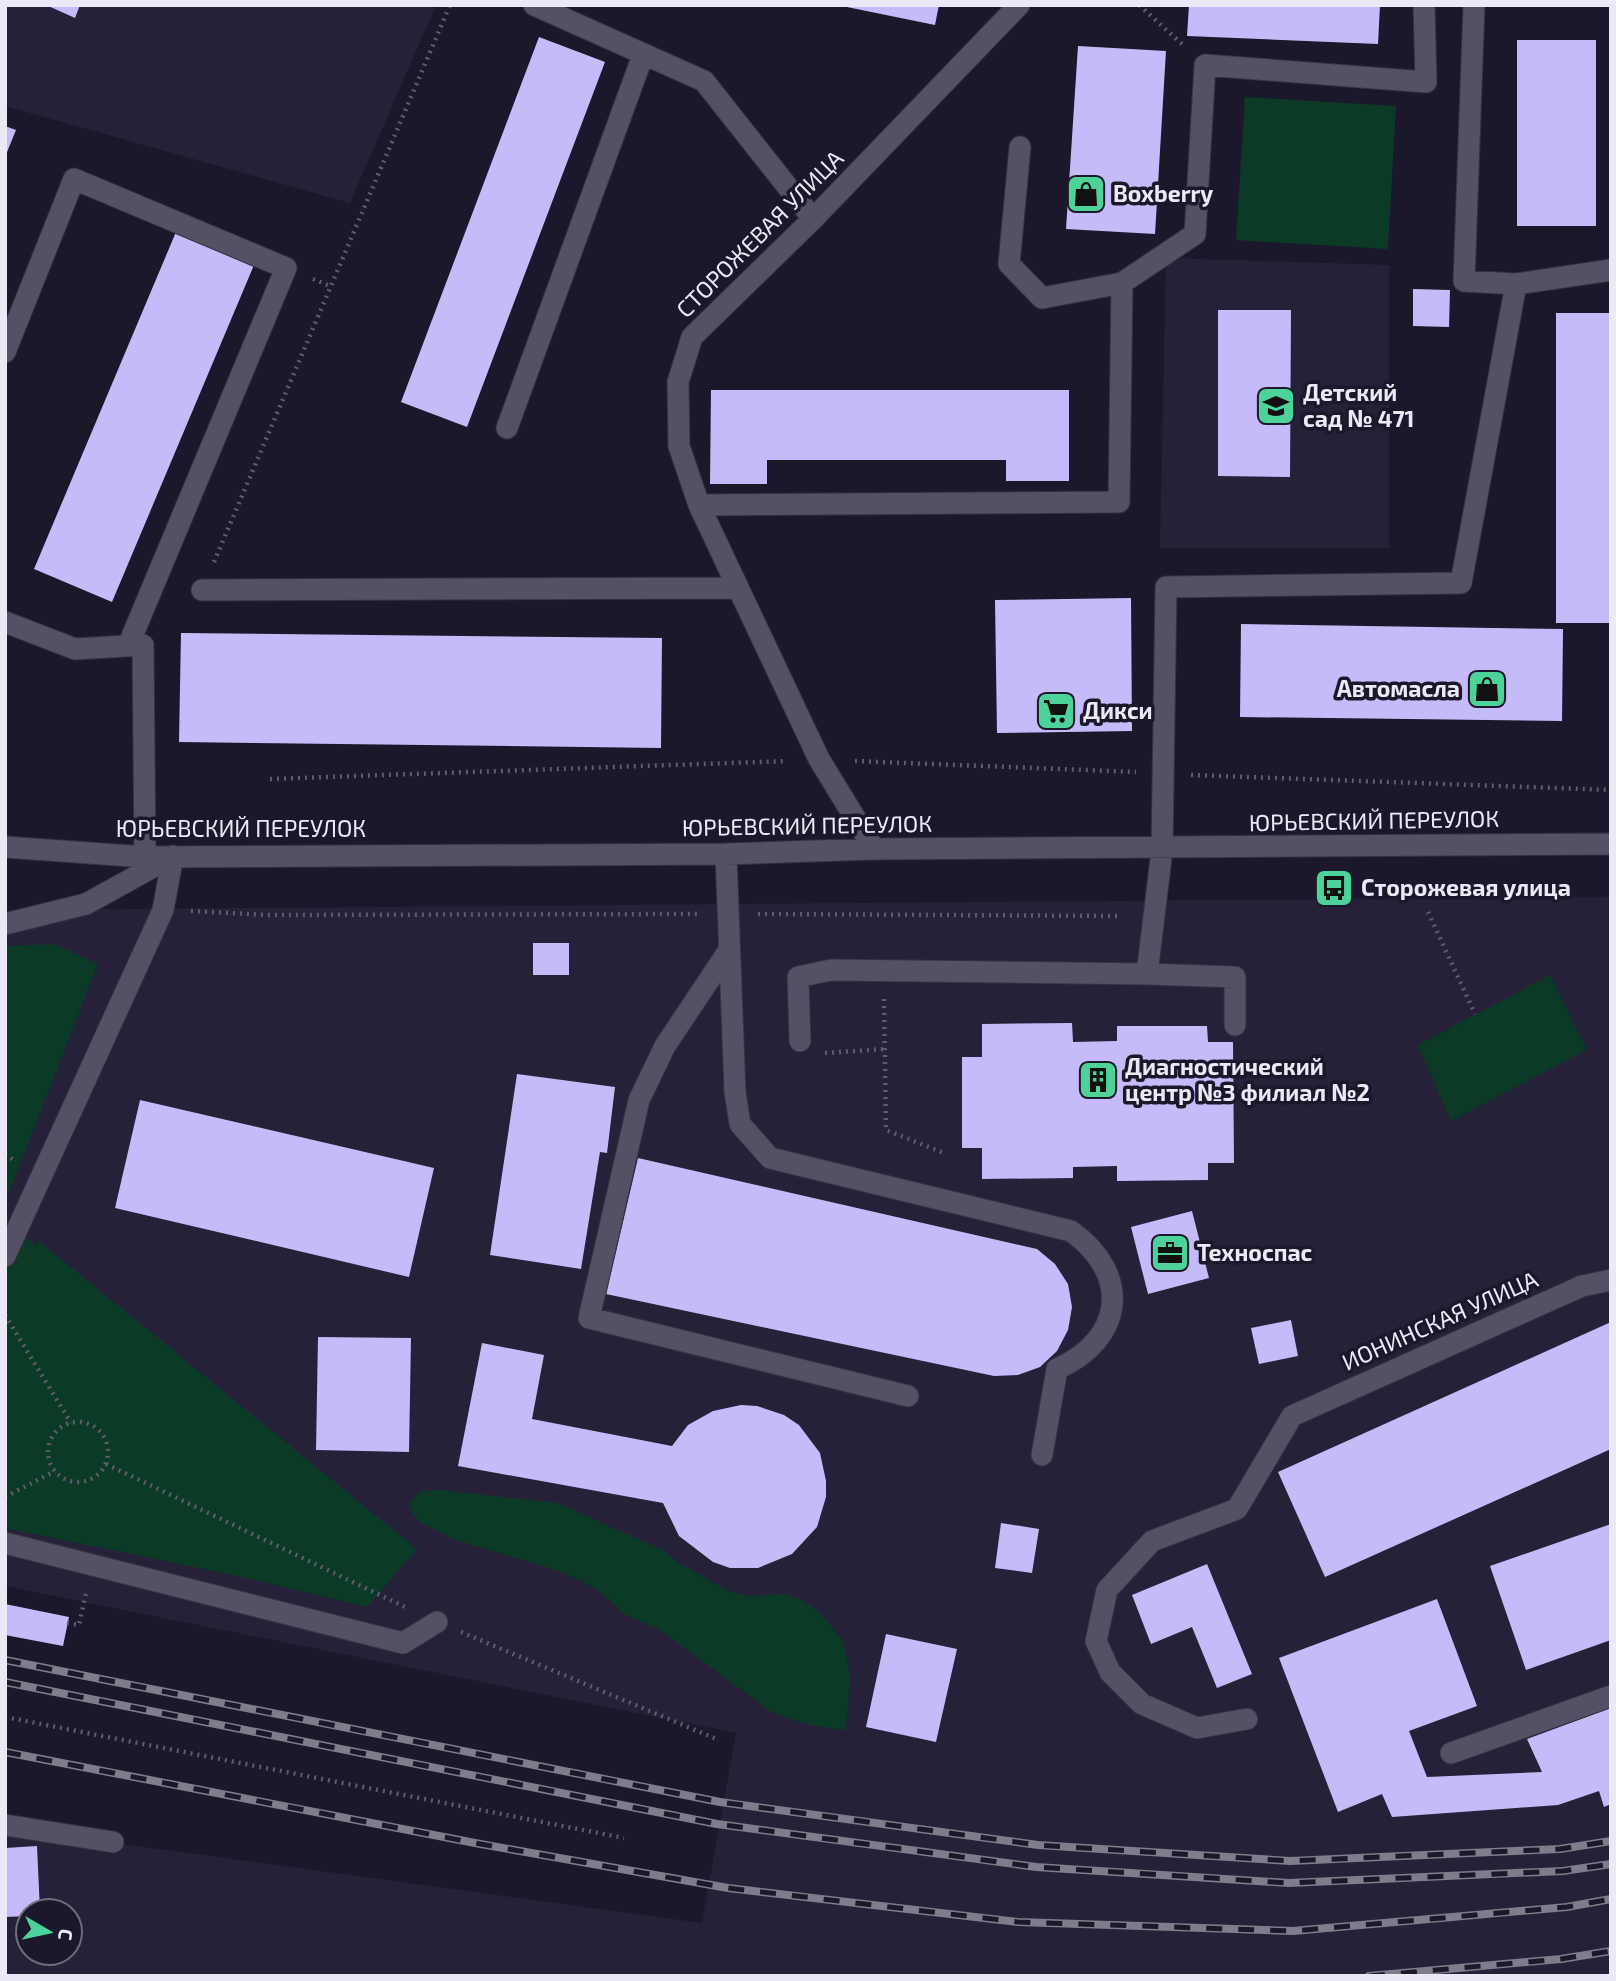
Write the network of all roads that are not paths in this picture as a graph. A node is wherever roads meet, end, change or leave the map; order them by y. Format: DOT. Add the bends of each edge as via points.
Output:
graph roads {
  1 [pos="534,5"];
  2 [pos="1019,5"];
  3 [pos="1424,5"];
  4 [pos="1474,5"];
  5 [pos="643,55"];
  6 [pos="1020,147"];
  7 [pos="813,219"];
  8 [pos="1611,270"];
  9 [pos="1122,283"];
  10 [pos="1516,284"];
  11 [pos="5,352"];
  12 [pos="507,428"];
  13 [pos="699,505"];
  14 [pos="738,588"];
  15 [pos="202,590"];
  16 [pos="5,622"];
  17 [pos="128,646"];
  18 [pos="1611,844"];
  19 [pos="5,847"];
  20 [pos="874,849"];
  21 [pos="1162,850"];
  22 [pos="726,854"];
  23 [pos="173,856"];
  24 [pos="145,857"];
  25 [pos="5,925"];
  26 [pos="729,950"];
  27 [pos="1147,974"];
  28 [pos="1235,1025"];
  29 [pos="800,1041"];
  30 [pos="5,1256"];
  31 [pos="1611,1280"];
  32 [pos="908,1396"];
  33 [pos="1042,1455"];
  34 [pos="5,1543"];
  35 [pos="437,1622"];
  36 [pos="1611,1696"];
  37 [pos="1247,1720"];
  38 [pos="1451,1753"];
  39 [pos="5,1825"];
  40 [pos="113,1842"];
  1 -- 5 [label="street"];
  2 -- 7 [label="street, СТОРОЖЕВАЯ УЛИЦА"];
  3 -- 9 [label="street" via="1426,82 1205,65 1195,234"];
  4 -- 10 [label="street" via="1464,281"];
  5 -- 7 [label="street" via="704,81"];
  5 -- 12 [label="street"];
  6 -- 9 [label="street" via="1009,264 1042,298"];
  7 -- 13 [label="street, СТОРОЖЕВАЯ УЛИЦА" via="692,337 678,382 679,446"];
  8 -- 10 [label="street"];
  9 -- 13 [label="street" via="1119,502"];
  10 -- 21 [label="street" via="1461,583 1166,587"];
  11 -- 17 [label="street" via="74,180 286,268"];
  13 -- 14 [label="street, СТОРОЖЕВАЯ УЛИЦА"];
  14 -- 15 [label="street"];
  14 -- 20 [label="street, СТОРОЖЕВАЯ УЛИЦА" via="819,760"];
  16 -- 17 [label="street" via="75,649"];
  17 -- 24 [label="street" via="143,645"];
  18 -- 21 [label="street, ЮРЬЕВСКИЙ ПЕРЕУЛОК"];
  19 -- 24 [label="street, ЮРЬЕВСКИЙ ПЕРЕУЛОК"];
  20 -- 21 [label="street, ЮРЬЕВСКИЙ ПЕРЕУЛОК"];
  20 -- 22 [label="street, ЮРЬЕВСКИЙ ПЕРЕУЛОК"];
  21 -- 27 [label="street"];
  22 -- 23 [label="street, ЮРЬЕВСКИЙ ПЕРЕУЛОК"];
  22 -- 26 [label="street"];
  23 -- 24 [label="street, ЮРЬЕВСКИЙ ПЕРЕУЛОК"];
  23 -- 25 [label="street" via="86,904"];
  23 -- 30 [label="street" via="163,910"];
  26 -- 32 [label="street" via="665,1046 639,1100 589,1318"];
  26 -- 33 [label="street" via="740,1124 770,1158 1071,1231 1092,1246 1106,1268 1112,1292 1109,1318 1098,1341 1080,1359 1057,1369"];
  27 -- 28 [label="street" via="1235,977"];
  27 -- 29 [label="street" via="831,970 798,977"];
  31 -- 37 [label="street, ИОНИНСКАЯ УЛИЦА" via="1582,1286 1292,1416 1237,1509 1152,1541 1107,1590 1096,1641 1110,1672 1142,1704 1197,1728"];
  34 -- 35 [label="street" via="403,1643"];
  36 -- 38 [label="street"];
  39 -- 40 [label="street"];
}
